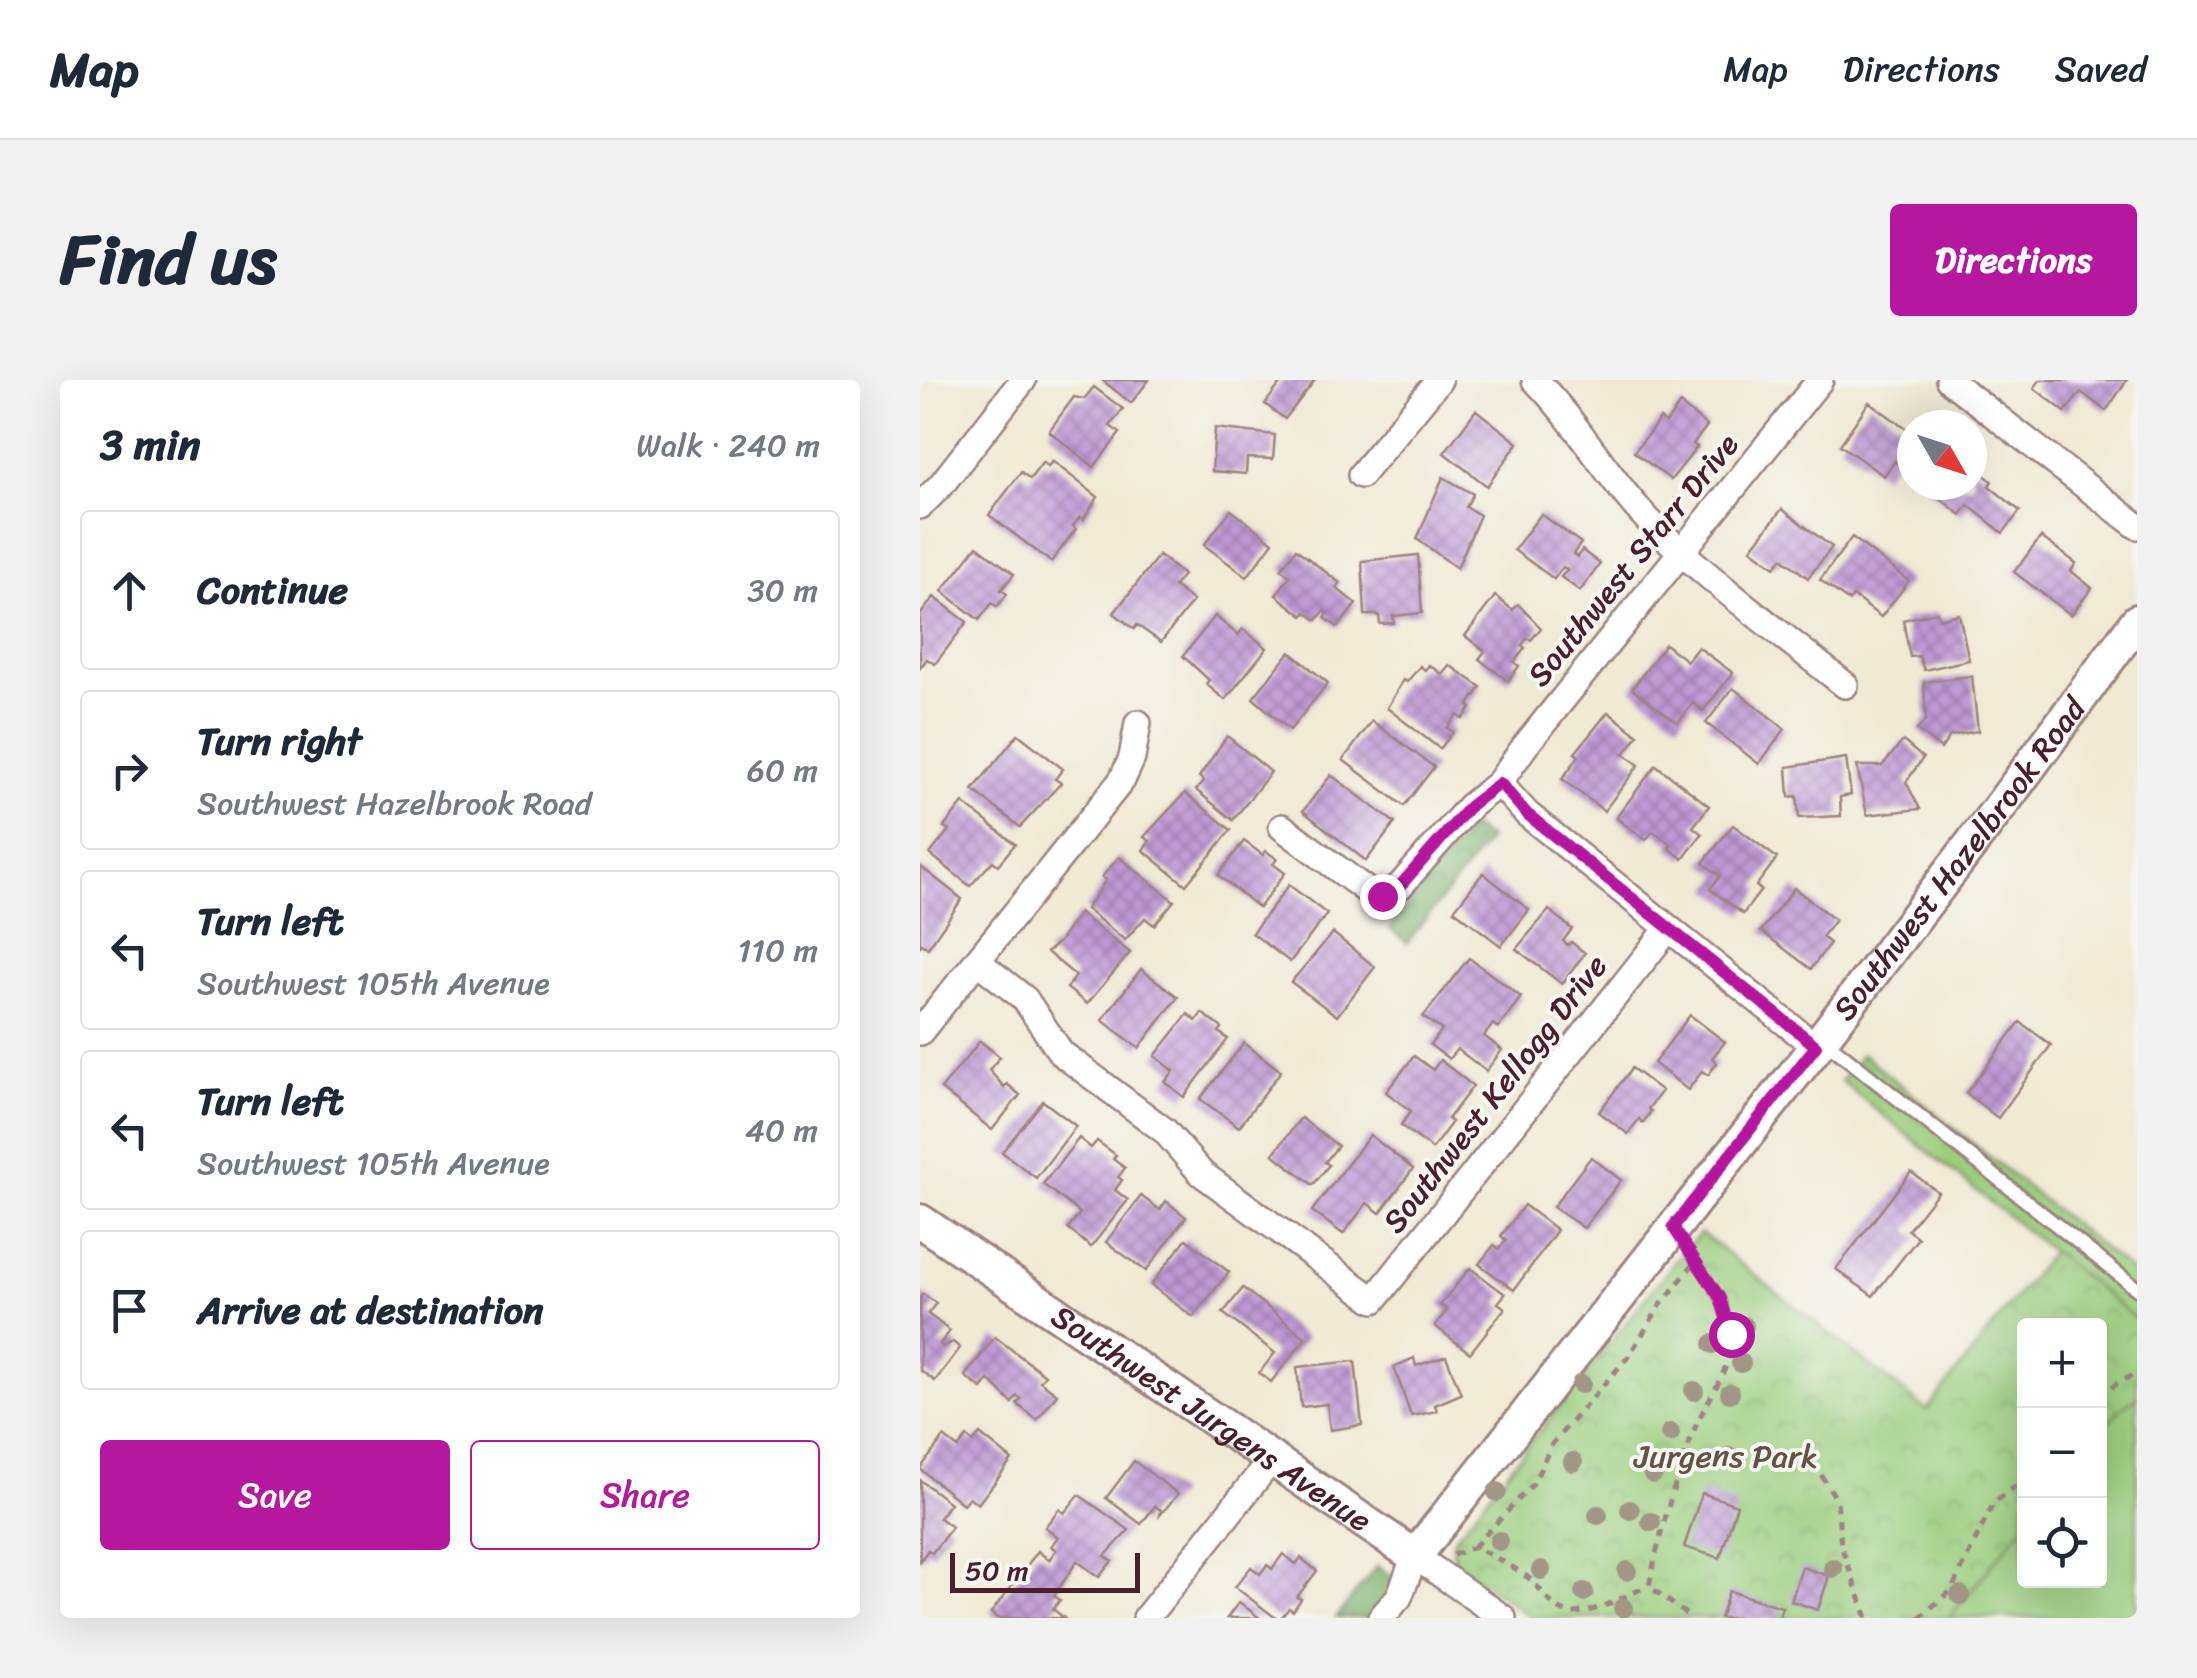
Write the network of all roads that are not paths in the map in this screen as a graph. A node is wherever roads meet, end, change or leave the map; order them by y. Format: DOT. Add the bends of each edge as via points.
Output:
graph roads {
  1 [pos="1024,380"];
  2 [pos="1439,380"];
  3 [pos="1535,380"];
  4 [pos="1820,380"];
  5 [pos="1950,380"];
  6 [pos="1361,475"];
  7 [pos="920,506"];
  8 [pos="2137,526"];
  9 [pos="1681,551"];
  10 [pos="2137,621"];
  11 [pos="1845,685"];
  12 [pos="1138,723"];
  13 [pos="1500,783"];
  14 [pos="1282,826"];
  15 [pos="1668,929"];
  16 [pos="977,961"];
  17 [pos="920,1032"];
  18 [pos="1819,1042"];
  19 [pos="920,1221"];
  20 [pos="2137,1289"];
  21 [pos="1272,1459"];
  22 [pos="1415,1556"];
  23 [pos="1146,1618"];
  24 [pos="1381,1618"];
  25 [pos="1503,1618"];
  1 -- 7 [label="street"];
  2 -- 6 [label="street"];
  3 -- 9 [label="street" via="1612,479"];
  4 -- 9 [label="street, Southwest Starr Drive"];
  5 -- 8 [label="street"];
  9 -- 11 [label="street"];
  9 -- 13 [label="street, Southwest Starr Drive"];
  10 -- 18 [label="street, Southwest Hazelbrook Road"];
  12 -- 16 [label="street" via="1122,780"];
  13 -- 14 [label="street, Southwest Starr Drive" via="1470,806 1400,886 1382,896 1370,894"];
  13 -- 15 [label="street" via="1527,814"];
  15 -- 16 [label="street, Southwest Kellogg Drive" via="1374,1300 1200,1173 1165,1131 1061,1053 1025,999"];
  15 -- 18 [label="street"];
  16 -- 17 [label="street"];
  18 -- 20 [label="lane"];
  18 -- 22 [label="street, Southwest Hazelbrook Road"];
  19 -- 21 [label="street, Southwest Jurgens Avenue"];
  21 -- 22 [label="street, Southwest Jurgens Avenue"];
  21 -- 23 [label="street"];
  22 -- 24 [label="street, Southwest Hazelbrook Road" via="1399,1596"];
  22 -- 25 [label="street, Southwest Jurgens Avenue"];
}
